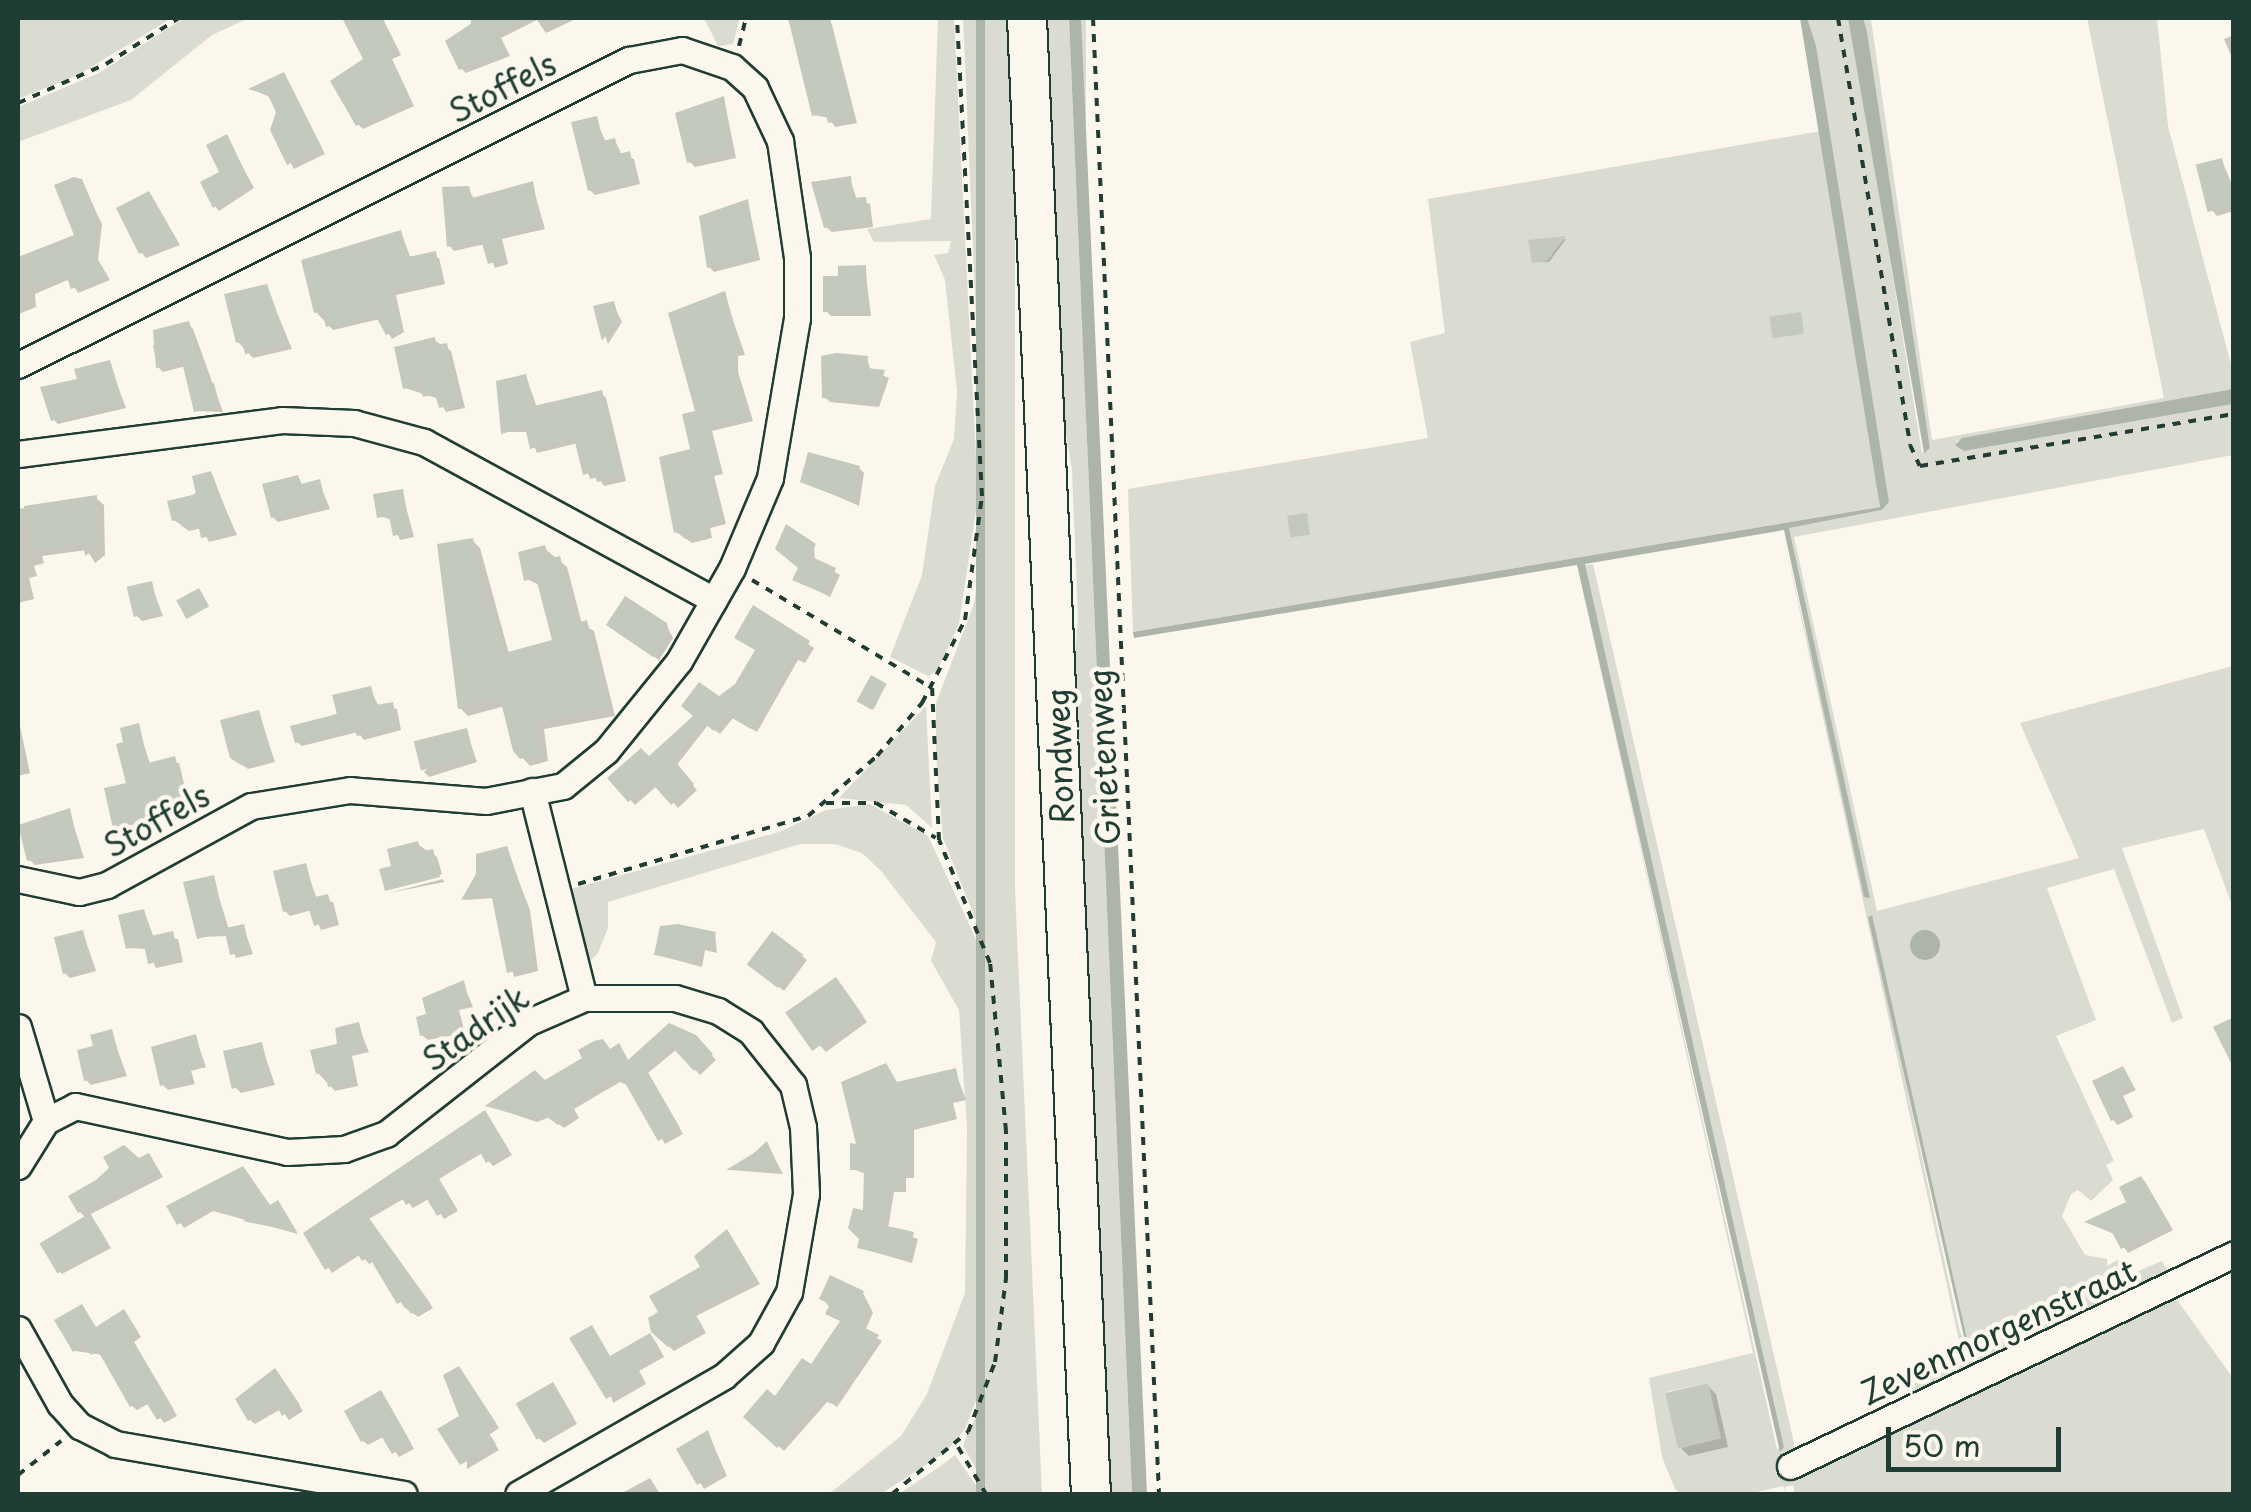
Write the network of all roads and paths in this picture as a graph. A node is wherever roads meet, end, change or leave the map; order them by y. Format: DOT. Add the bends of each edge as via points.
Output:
graph roads {
  1 [pos="179,18"];
  2 [pos="957,18"];
  3 [pos="1027,18"];
  4 [pos="1093,18"];
  5 [pos="1838,18"];
  6 [pos="18,103"];
  7 [pos="18,365"];
  8 [pos="2234,414"];
  9 [pos="18,454"];
  10 [pos="732,568"];
  11 [pos="714,600"];
  12 [pos="932,688"];
  13 [pos="532,791"];
  14 [pos="826,804"];
  15 [pos="939,840"];
  16 [pos="18,879"];
  17 [pos="557,890"];
  18 [pos="584,998"];
  19 [pos="18,1027"];
  20 [pos="46,1121"];
  21 [pos="18,1166"];
  22 [pos="2234,1254"];
  23 [pos="18,1329"];
  24 [pos="80,1426"];
  25 [pos="958,1447"];
  26 [pos="1790,1466"];
  27 [pos="18,1475"];
  28 [pos="404,1494"];
  29 [pos="518,1494"];
  30 [pos="892,1494"];
  31 [pos="986,1494"];
  32 [pos="1091,1494"];
  33 [pos="1160,1494"];
  1 -- 6 [label="path" via="106,64"];
  2 -- 12 [label="path" via="982,496 968,608"];
  3 -- 32 [label="main road, Rondweg"];
  4 -- 33 [label="path, Grietenweg"];
  5 -- 8 [label="path" via="1910,445 1920,466"];
  7 -- 10 [label="street, Stoffels" via="629,60 662,51 709,56 755,88 770,113 796,258 797,318 782,431"];
  9 -- 11 [label="street" via="282,420 354,423 424,442"];
  10 -- 11 [label="street, Stoffels"];
  10 -- 12 [label="path"];
  11 -- 13 [label="street, Stoffels" via="678,661 606,752 563,786"];
  12 -- 14 [label="path"];
  12 -- 15 [label="path"];
  13 -- 16 [label="street, Stoffels" via="486,801 350,790 300,794 204,827 108,885 54,891"];
  13 -- 17 [label="street"];
  14 -- 15 [label="path" via="876,803"];
  14 -- 17 [label="path" via="766,834"];
  15 -- 25 [label="path" via="990,964 1006,1131 1003,1324 980,1408"];
  17 -- 18 [label="street"];
  18 -- 20 [label="street, Stadrijk" via="529,1022 386,1134 344,1149 287,1152 75,1106"];
  18 -- 29 [label="street, Stadrijk" via="676,998 718,1011 752,1032 793,1084 806,1194 790,1292 760,1343 724,1376"];
  19 -- 20 [label="street"];
  20 -- 21 [label="street"];
  22 -- 26 [label="street, Zevenmorgenstraat"];
  23 -- 24 [label="street"];
  24 -- 27 [label="path"];
  24 -- 28 [label="street" via="115,1444"];
  25 -- 30 [label="path"];
  25 -- 31 [label="path"];
}
